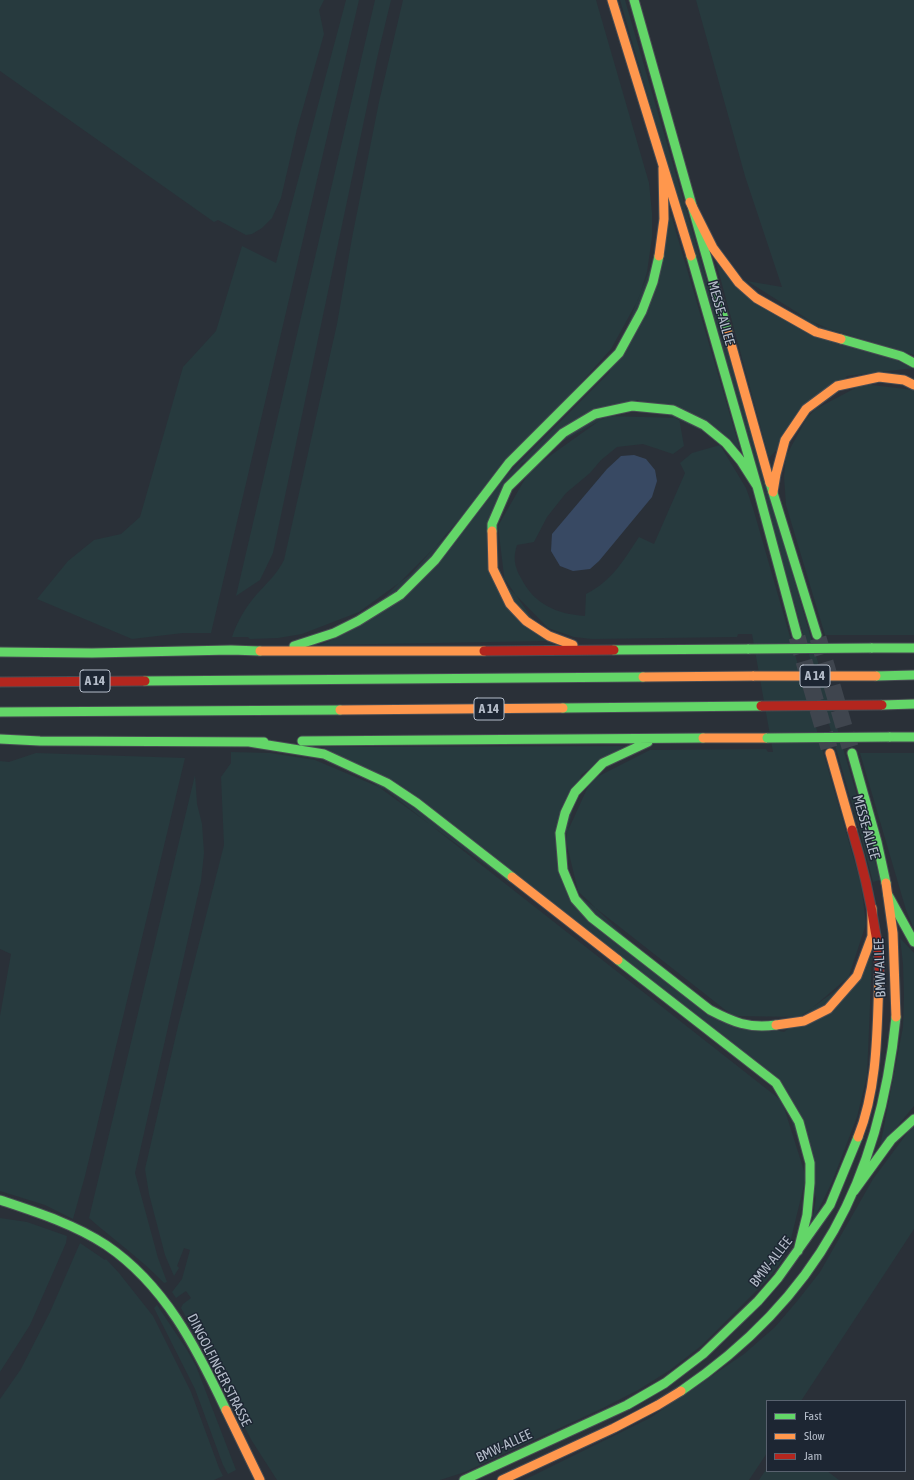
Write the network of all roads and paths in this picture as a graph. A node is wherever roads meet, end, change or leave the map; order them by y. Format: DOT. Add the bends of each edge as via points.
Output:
graph roads {
  1 [pos="612,0"];
  2 [pos="634,0"];
  3 [pos="664,168"];
  4 [pos="690,202"];
  5 [pos="914,362"];
  6 [pos="914,385"];
  7 [pos="757,486"];
  8 [pos="773,492"];
  9 [pos="797,635"];
  10 [pos="817,635"];
  11 [pos="914,648"];
  12 [pos="594,650"];
  13 [pos="0,652"];
  14 [pos="271,652"];
  15 [pos="914,675"];
  16 [pos="0,682"];
  17 [pos="914,704"];
  18 [pos="0,712"];
  19 [pos="914,737"];
  20 [pos="657,738"];
  21 [pos="0,739"];
  22 [pos="249,742"];
  23 [pos="830,753"];
  24 [pos="852,753"];
  25 [pos="888,895"];
  26 [pos="872,908"];
  27 [pos="914,942"];
  28 [pos="914,1119"];
  29 [pos="854,1191"];
  30 [pos="0,1200"];
  31 [pos="798,1251"];
  32 [pos="260,1480"];
  33 [pos="464,1480"];
  34 [pos="502,1480"];
  1 -- 3 [label="main road, MESSE-ALLEE"];
  2 -- 4 [label="main road, MESSE-ALLEE"];
  3 -- 7 [label="main road, MESSE-ALLEE"];
  3 -- 14 [label="main road" via="663,235 652,288 633,331 619,353 509,463 435,560 400,595 334,633"];
  4 -- 5 [label="main road" via="713,248 739,282 756,298 816,332"];
  4 -- 8 [label="main road, MESSE-ALLEE"];
  6 -- 8 [label="main road" via="904,380 879,377 837,386 806,409 785,440"];
  7 -- 9 [label="main road, MESSE-ALLEE"];
  7 -- 12 [label="main road" via="742,461 726,443 704,425 673,410 632,406 595,414 563,433 508,487 492,524 493,569 510,604 526,622 549,636"];
  8 -- 10 [label="main road, MESSE-ALLEE"];
  11 -- 12 [label="main road, bridge"];
  12 -- 14 [label="main road"];
  13 -- 14 [label="main road"];
  15 -- 16 [label="main road, A 14, bridge"];
  17 -- 18 [label="main road, A 14, bridge"];
  19 -- 20 [label="main road, bridge"];
  20 -- 22 [label="main road"];
  20 -- 26 [label="main road" via="603,763 575,792 565,813 560,834 563,870 575,898 592,918 710,1010 732,1021 761,1028 804,1021 828,1009 857,976 872,936"];
  21 -- 22 [label="main road"];
  22 -- 31 [label="main road" via="324,754 387,783 417,803 776,1083 799,1122 810,1163 808,1215"];
  23 -- 26 [label="main road, MESSE-ALLEE" via="865,874"];
  24 -- 25 [label="main road, MESSE-ALLEE"];
  25 -- 27 [label="main road"];
  25 -- 29 [label="main road, BMW-ALLEE" via="893,934 896,1014 888,1083"];
  26 -- 31 [label="main road, BMW-ALLEE" via="880,960 875,1070 862,1127 830,1205"];
  28 -- 29 [label="main road" via="891,1140"];
  29 -- 34 [label="main road, BMW-ALLEE" via="822,1250 798,1284 770,1318 714,1368 639,1416"];
  30 -- 32 [label="main road, DINGOLFINGER STRASSE" via="74,1227 106,1245 121,1255 154,1287 180,1323 200,1358"];
  31 -- 33 [label="main road, BMW-ALLEE" via="758,1301 703,1354 665,1383 627,1405"];
}
